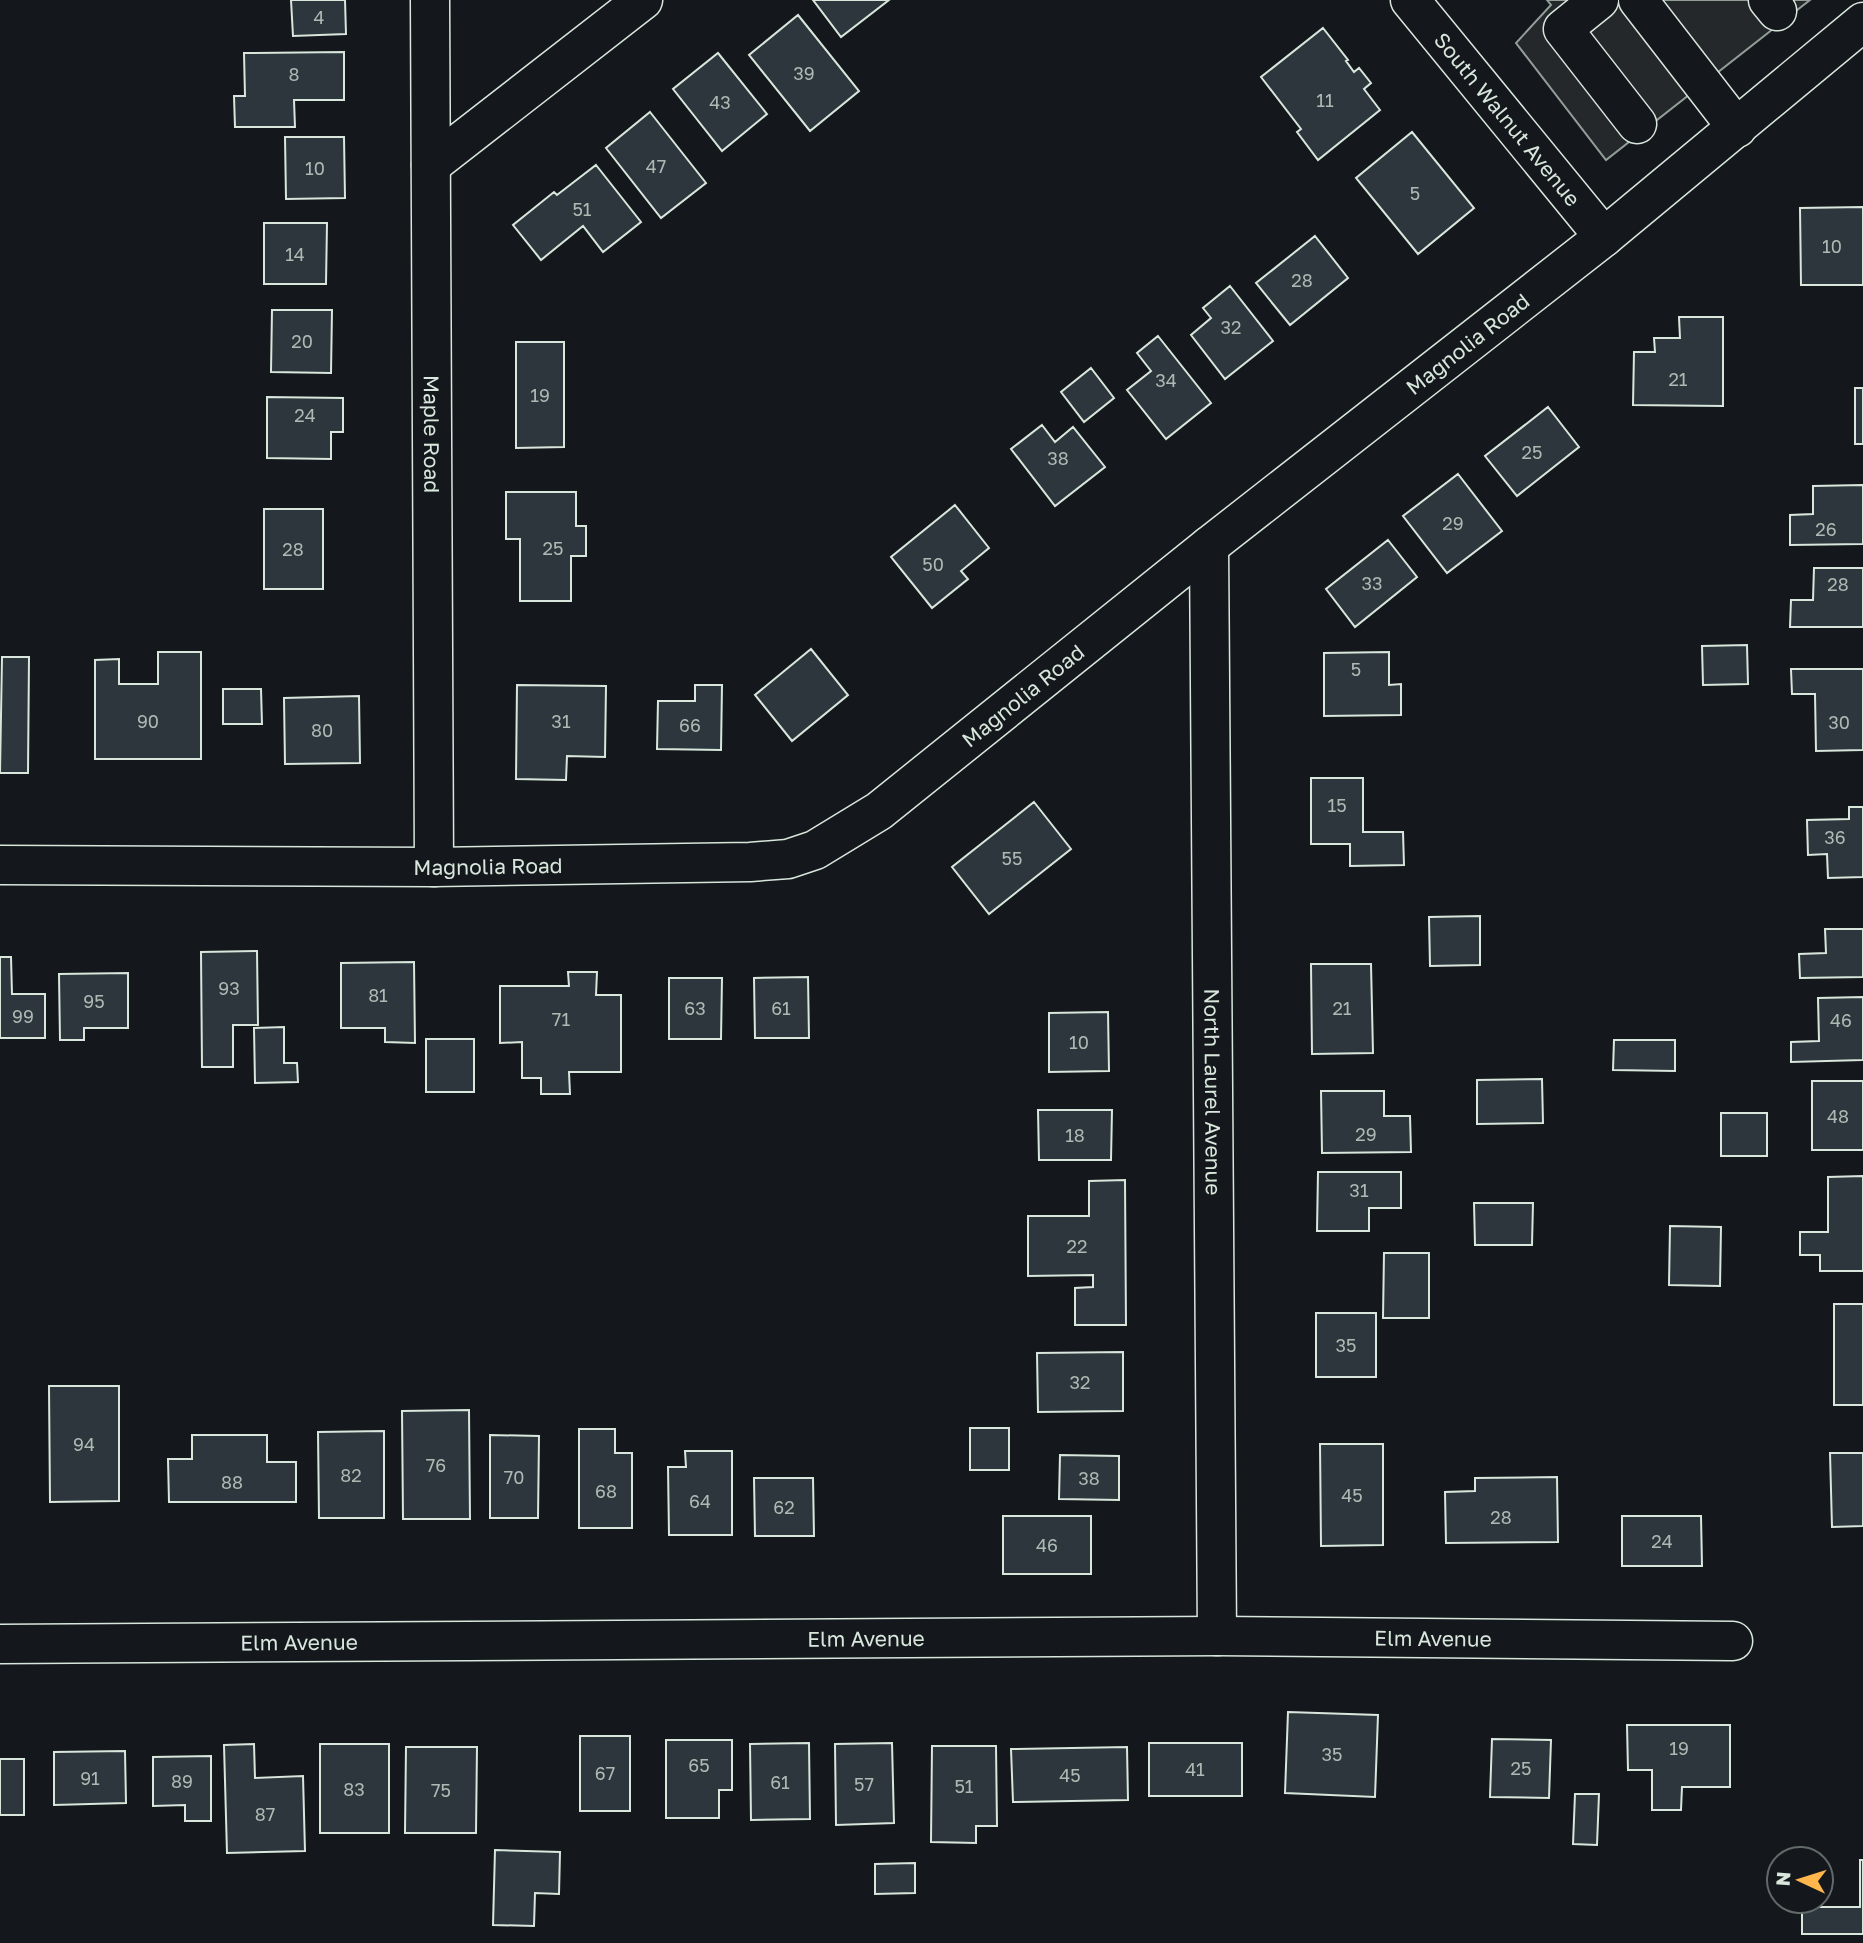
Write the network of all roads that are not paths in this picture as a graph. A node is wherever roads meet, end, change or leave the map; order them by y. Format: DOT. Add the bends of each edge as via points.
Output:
graph roads {
  1 [pos="430,0"];
  2 [pos="643,0"];
  3 [pos="1410,0"];
  4 [pos="1599,0"];
  5 [pos="1638,0"];
  6 [pos="1863,22"];
  7 [pos="1637,124"];
  8 [pos="1737,128"];
  9 [pos="431,165"];
  10 [pos="1604,237"];
  11 [pos="1209,546"];
  12 [pos="0,865"];
  13 [pos="434,867"];
  14 [pos="1217,1636"];
  15 [pos="1733,1641"];
  16 [pos="0,1644"];
  1 -- 9 [label="street, Maple Road"];
  2 -- 9 [label="street"];
  3 -- 10 [label="street, South Walnut Avenue"];
  4 -- 7 [label="street" via="1563,29"];
  5 -- 8 [label="street"];
  6 -- 8 [label="street, Magnolia Road"];
  8 -- 10 [label="street, Magnolia Road"];
  9 -- 13 [label="street, Maple Road"];
  10 -- 11 [label="street, Magnolia Road"];
  11 -- 13 [label="street, Magnolia Road" via="879,811 815,850 788,859 750,862"];
  11 -- 14 [label="street, North Laurel Avenue"];
  12 -- 13 [label="street, Magnolia Road"];
  14 -- 15 [label="street, Elm Avenue"];
  14 -- 16 [label="street, Elm Avenue"];
}
